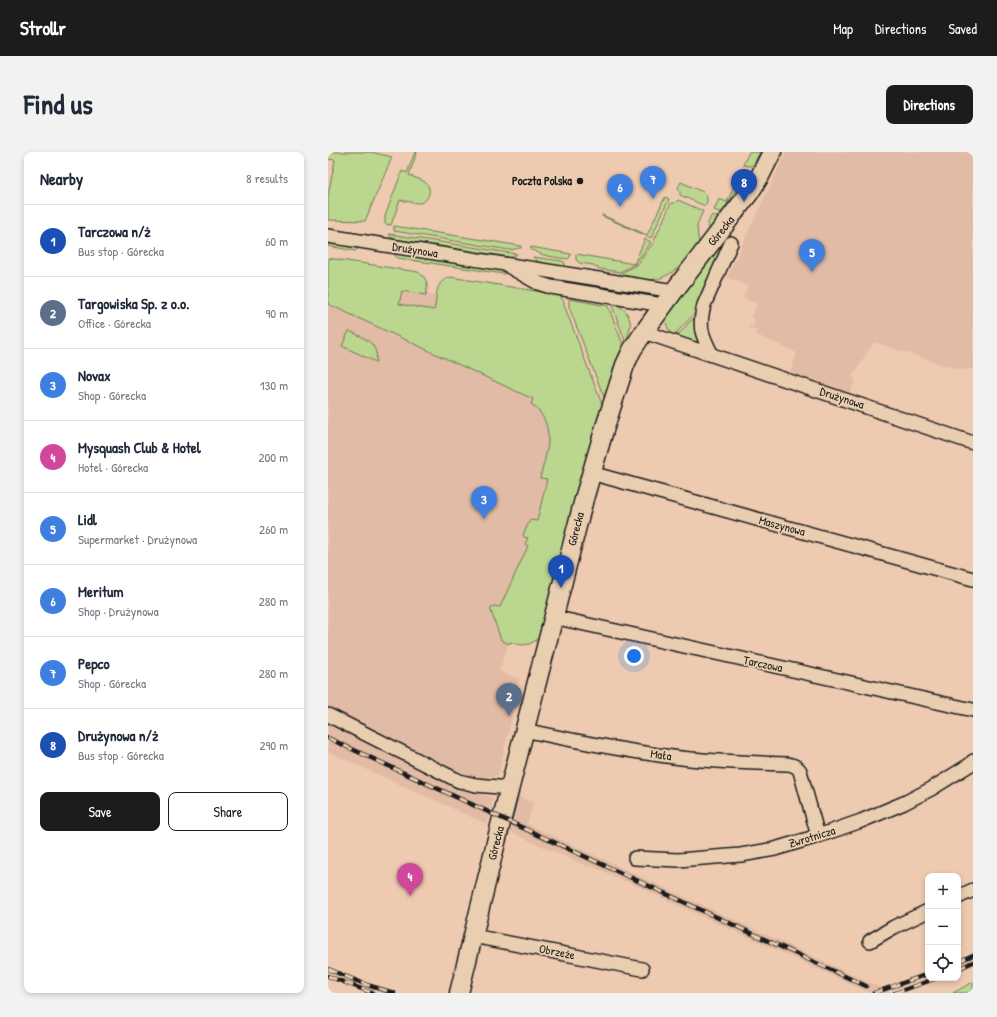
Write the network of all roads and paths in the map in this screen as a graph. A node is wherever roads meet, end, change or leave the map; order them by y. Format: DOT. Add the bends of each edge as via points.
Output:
graph roads {
  1 [pos="772,152"];
  2 [pos="328,236"];
  3 [pos="731,243"];
  4 [pos="503,263"];
  5 [pos="674,291"];
  6 [pos="663,305"];
  7 [pos="644,332"];
  8 [pos="712,355"];
  9 [pos="973,442"];
  10 [pos="591,473"];
  11 [pos="973,579"];
  12 [pos="553,617"];
  13 [pos="973,710"];
  14 [pos="328,715"];
  15 [pos="524,730"];
  16 [pos="973,761"];
  17 [pos="510,788"];
  18 [pos="818,836"];
  19 [pos="635,858"];
  20 [pos="973,890"];
  21 [pos="961,896"];
  22 [pos="925,913"];
  23 [pos="473,936"];
  24 [pos="870,941"];
  25 [pos="642,969"];
  26 [pos="459,993"];
  1 -- 5 [label="street, Górecka" via="744,202"];
  2 -- 4 [label="street, Drużynowa"];
  3 -- 8 [label="street" via="701,316 703,336"];
  4 -- 5 [label="street, Drużynowa"];
  4 -- 6 [label="street, Drużynowa" via="526,277 551,287"];
  5 -- 6 [label="street, Górecka"];
  6 -- 7 [label="street, Górecka"];
  7 -- 8 [label="street, Drużynowa"];
  7 -- 10 [label="street, Górecka" via="625,365"];
  8 -- 9 [label="street, Drużynowa"];
  10 -- 11 [label="street, Maszynowa"];
  10 -- 12 [label="street, Górecka"];
  12 -- 13 [label="street, Tarczowa"];
  12 -- 15 [label="street, Górecka"];
  14 -- 17 [label="street" via="459,781"];
  15 -- 17 [label="street, Górecka"];
  15 -- 18 [label="street, Mała" via="592,744 690,759 790,764 800,771"];
  16 -- 18 [label="street, Zwrotnicza" via="931,789 904,803"];
  17 -- 23 [label="street, Górecka"];
  18 -- 19 [label="street, Zwrotnicza" via="775,849 741,855 678,860"];
  20 -- 21 [label="street"];
  22 -- 24 [label="street"];
  23 -- 25 [label="street, Obrzeże"];
  23 -- 26 [label="street, Górecka"];
}
